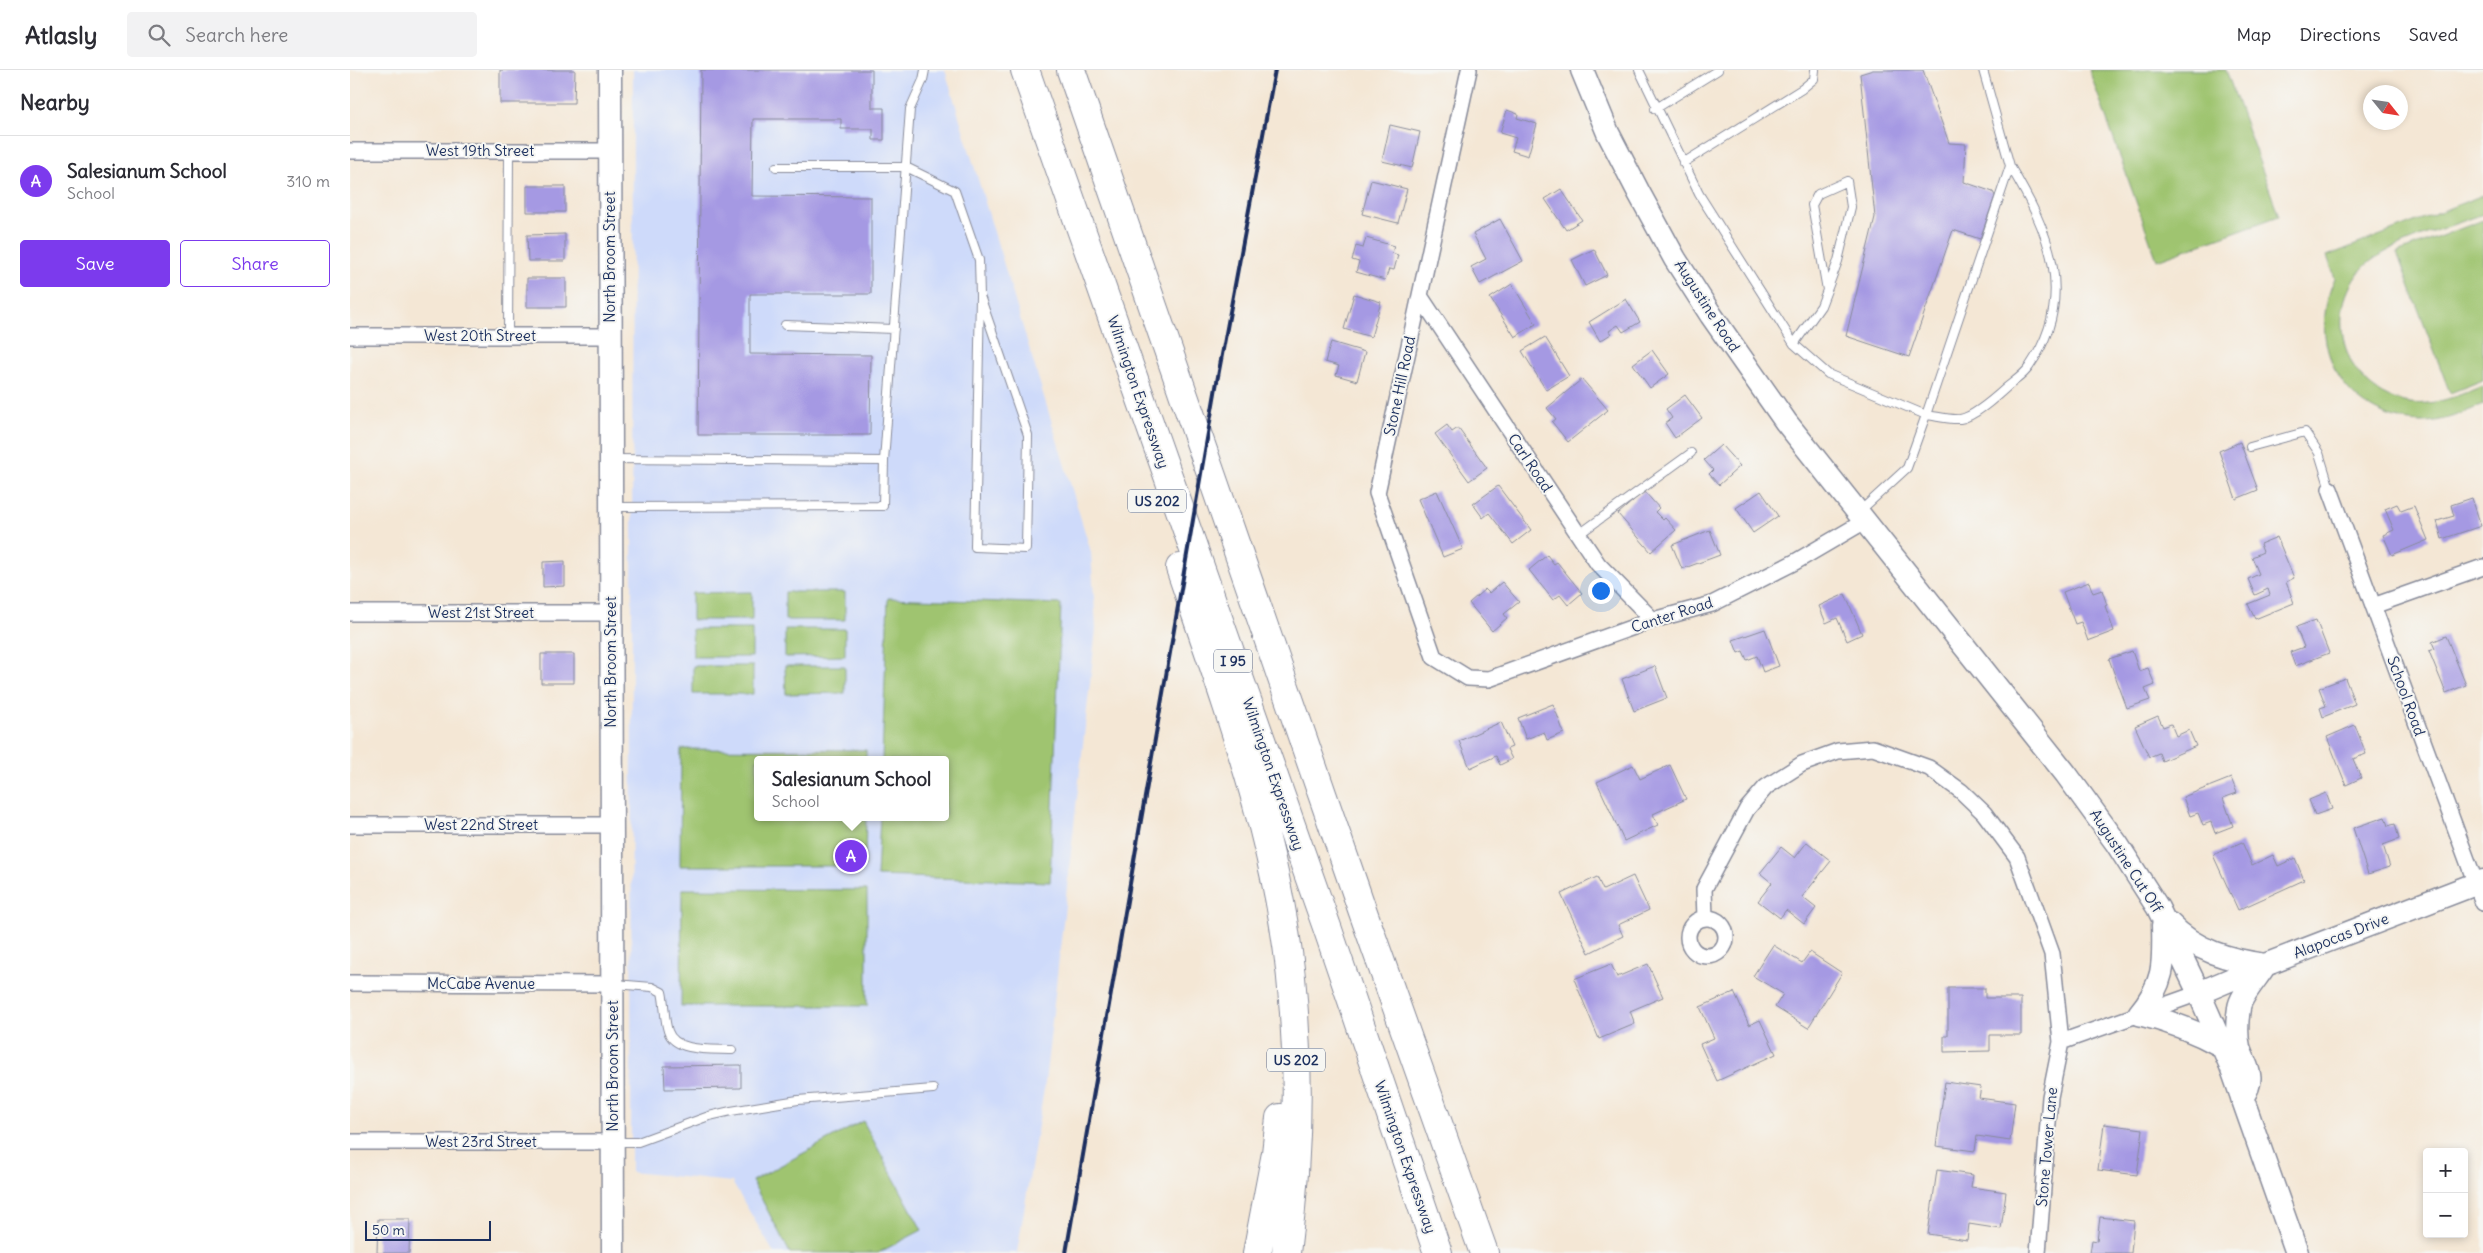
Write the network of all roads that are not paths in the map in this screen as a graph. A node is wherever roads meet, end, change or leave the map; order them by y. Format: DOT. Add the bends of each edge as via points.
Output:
graph roads {
  1 [pos="610,70"];
  2 [pos="925,70"];
  3 [pos="1011,70"];
  4 [pos="1025,70"];
  5 [pos="1071,70"];
  6 [pos="1469,70"];
  7 [pos="1582,70"];
  8 [pos="1639,70"];
  9 [pos="1718,70"];
  10 [pos="1814,70"];
  11 [pos="1983,70"];
  12 [pos="1656,109"];
  13 [pos="350,151"];
  14 [pos="509,151"];
  15 [pos="610,151"];
  16 [pos="1683,163"];
  17 [pos="2010,166"];
  18 [pos="776,167"];
  19 [pos="906,167"];
  20 [pos="1827,290"];
  21 [pos="980,296"];
  22 [pos="1420,296"];
  23 [pos="784,326"];
  24 [pos="894,329"];
  25 [pos="350,336"];
  26 [pos="508,336"];
  27 [pos="611,336"];
  28 [pos="1794,344"];
  29 [pos="1926,415"];
  30 [pos="2250,447"];
  31 [pos="1691,453"];
  32 [pos="611,459"];
  33 [pos="884,461"];
  34 [pos="2330,489"];
  35 [pos="611,507"];
  36 [pos="1862,517"];
  37 [pos="1578,535"];
  38 [pos="2483,567"];
  39 [pos="2372,606"];
  40 [pos="350,613"];
  41 [pos="611,613"];
  42 [pos="1653,620"];
  43 [pos="1468,678"];
  44 [pos="612,825"];
  45 [pos="350,826"];
  46 [pos="2481,889"];
  47 [pos="2163,917"];
  48 [pos="1705,918"];
  49 [pos="1286,937"];
  50 [pos="2265,965"];
  51 [pos="350,984"];
  52 [pos="613,984"];
  53 [pos="2199,993"];
  54 [pos="2139,1014"];
  55 [pos="2061,1042"];
  56 [pos="2222,1046"];
  57 [pos="732,1050"];
  58 [pos="933,1088"];
  59 [pos="2242,1098"];
  60 [pos="350,1142"];
  61 [pos="613,1142"];
  62 [pos="613,1253"];
  63 [pos="1257,1253"];
  64 [pos="1286,1253"];
  65 [pos="1438,1253"];
  66 [pos="1484,1253"];
  67 [pos="2038,1253"];
  68 [pos="2297,1253"];
  1 -- 15 [label="street, North Broom Street"];
  2 -- 19 [label="lane" via="910,109"];
  3 -- 49 [label="highway, US 202" via="1014,88 1252,787"];
  4 -- 65 [label="highway, Wilmington Expressway / I 95" via="1328,930"];
  5 -- 66 [label="highway, I 95"];
  6 -- 22 [label="street, Stone Hill Road"];
  7 -- 36 [label="street, Augustine Road" via="1608,133 1675,259 1786,422"];
  8 -- 12 [label="lane"];
  9 -- 12 [label="lane"];
  10 -- 16 [label="lane" via="1814,79 1802,89"];
  11 -- 17 [label="lane"];
  12 -- 16 [label="lane"];
  13 -- 14 [label="street, West 19th Street"];
  14 -- 15 [label="street, West 19th Street"];
  14 -- 26 [label="lane"];
  15 -- 27 [label="street, North Broom Street"];
  16 -- 28 [label="lane" via="1698,194"];
  17 -- 29 [label="lane"];
  17 -- 29 [label="lane" via="2034,206 2047,243 2056,287 2052,323 2029,368 1990,402 1961,419"];
  18 -- 19 [label="lane"];
  19 -- 21 [label="lane" via="955,191 979,260"];
  19 -- 24 [label="lane"];
  20 -- 20 [label="lane" via="1838,261 1850,207 1847,181 1818,194 1812,205"];
  20 -- 28 [label="lane" via="1821,306"];
  21 -- 21 [label="lane" via="1028,435 1026,549 975,547"];
  22 -- 37 [label="street, Carl Road"];
  22 -- 43 [label="street, Stone Hill Road" via="1377,493 1434,657"];
  23 -- 24 [label="lane"];
  24 -- 33 [label="lane"];
  25 -- 26 [label="street, West 20th Street"];
  26 -- 27 [label="street, West 20th Street"];
  27 -- 32 [label="street, North Broom Street"];
  28 -- 29 [label="lane" via="1828,374"];
  29 -- 36 [label="lane" via="1907,468"];
  30 -- 34 [label="lane" via="2305,432 2319,453"];
  31 -- 37 [label="lane"];
  32 -- 33 [label="lane"];
  32 -- 35 [label="street, North Broom Street"];
  33 -- 35 [label="lane" via="883,506"];
  34 -- 39 [label="street, School Road"];
  35 -- 41 [label="street, North Broom Street"];
  36 -- 42 [label="street, Canter Road" via="1795,562 1712,604"];
  36 -- 47 [label="street, Augustine Cut Off" via="2066,774 2117,844"];
  37 -- 42 [label="street, Carl Road" via="1598,564"];
  38 -- 39 [label="street"];
  39 -- 46 [label="street, School Road"];
  40 -- 41 [label="street, West 21st Street"];
  41 -- 44 [label="street, North Broom Street"];
  42 -- 43 [label="street, Canter Road" via="1489,679"];
  44 -- 45 [label="street, West 22nd Street"];
  44 -- 52 [label="street, North Broom Street"];
  46 -- 50 [label="street, Alapocas Drive"];
  47 -- 50 [label="street" via="2180,935 2206,950 2238,961"];
  47 -- 53 [label="street, Augustine Cut Off"];
  47 -- 54 [label="street" via="2163,970 2154,996"];
  48 -- 55 [label="street, Stone Tower Lane" via="1704,889 1747,809 1766,787 1802,764 1838,751 1873,748 1929,768 1961,791 1984,813 2017,857 2052,954"];
  49 -- 63 [label="highway" via="1282,1102"];
  49 -- 64 [label="highway, US 202" via="1294,999 1297,1122"];
  50 -- 53 [label="street, Alapocas Drive"];
  50 -- 59 [label="street" via="2239,1005 2237,1030 2250,1078"];
  51 -- 52 [label="street, McCabe Avenue"];
  52 -- 57 [label="lane" via="652,987 662,992 668,1031 677,1043 695,1048"];
  52 -- 61 [label="street, North Broom Street"];
  53 -- 54 [label="street"];
  53 -- 56 [label="street, Augustine Cut Off"];
  54 -- 55 [label="street"];
  54 -- 56 [label="street" via="2196,1031"];
  55 -- 67 [label="street, Stone Tower Lane" via="2050,1097"];
  56 -- 59 [label="street, Augustine Cut Off"];
  58 -- 61 [label="lane" via="730,1111 638,1142"];
  59 -- 68 [label="street, Augustine Cut Off"];
  60 -- 61 [label="street, West 23rd Street"];
  61 -- 62 [label="street, North Broom Street"];
}
